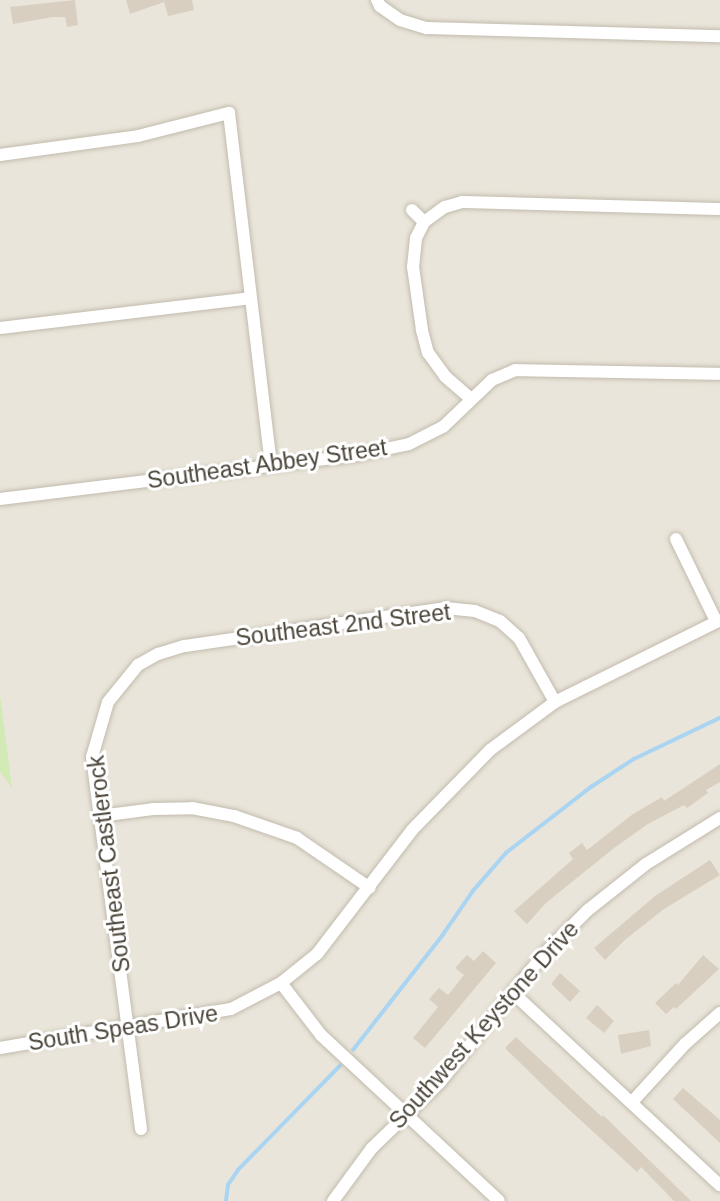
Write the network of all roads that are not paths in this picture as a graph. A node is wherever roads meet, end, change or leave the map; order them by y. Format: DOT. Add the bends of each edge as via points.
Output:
graph roads {
  1 [pos="379,3"];
  2 [pos="720,36"];
  3 [pos="0,155"];
  4 [pos="720,209"];
  5 [pos="412,210"];
  6 [pos="424,222"];
  7 [pos="250,298"];
  8 [pos="0,328"];
  9 [pos="720,374"];
  10 [pos="470,398"];
  11 [pos="271,463"];
  12 [pos="0,499"];
  13 [pos="676,539"];
  14 [pos="718,621"];
  15 [pos="171,650"];
  16 [pos="555,702"];
  17 [pos="100,816"];
  18 [pos="720,818"];
  19 [pos="370,888"];
  20 [pos="281,983"];
  21 [pos="512,992"];
  22 [pos="720,1013"];
  23 [pos="129,1027"];
  24 [pos="0,1048"];
  25 [pos="632,1102"];
  26 [pos="407,1115"];
  27 [pos="141,1129"];
  28 [pos="720,1185"];
  29 [pos="333,1201"];
  30 [pos="499,1201"];
  1 -- 2 [label="street" via="400,20 426,28"];
  3 -- 7 [label="street" via="138,136 229,113"];
  4 -- 6 [label="street" via="462,202"];
  5 -- 6 [label="street"];
  6 -- 10 [label="street" via="416,238 413,267 425,342 445,376"];
  7 -- 8 [label="street"];
  7 -- 11 [label="street"];
  9 -- 10 [label="street, Southeast Abbey Street" via="515,370 492,380"];
  10 -- 11 [label="street, Southeast Abbey Street" via="444,426 410,444"];
  11 -- 12 [label="street, Southeast Abbey Street"];
  13 -- 14 [label="street"];
  14 -- 16 [label="street, South Speas Drive"];
  15 -- 16 [label="street, Southeast 2nd Street" via="446,608 475,611 500,621 519,638"];
  15 -- 17 [label="street, Southeast Castlerock" via="138,665 108,702 92,757"];
  16 -- 19 [label="street, South Speas Drive" via="490,750 448,791 412,830"];
  17 -- 19 [label="street" via="192,808 234,816 297,838"];
  17 -- 23 [label="street, Southeast Castlerock"];
  18 -- 21 [label="street, Southwest Keystone Drive" via="646,864 588,910"];
  19 -- 20 [label="street, South Speas Drive" via="317,954"];
  20 -- 23 [label="street, South Speas Drive" via="231,1009"];
  20 -- 26 [label="street" via="321,1035"];
  21 -- 25 [label="street"];
  21 -- 26 [label="street, Southwest Keystone Drive" via="440,1082"];
  22 -- 25 [label="street"];
  23 -- 24 [label="street, South Speas Drive"];
  23 -- 27 [label="street, Southeast Castlerock"];
  25 -- 28 [label="street"];
  26 -- 29 [label="street, Southwest Keystone Drive" via="372,1148"];
  26 -- 30 [label="street"];
}
